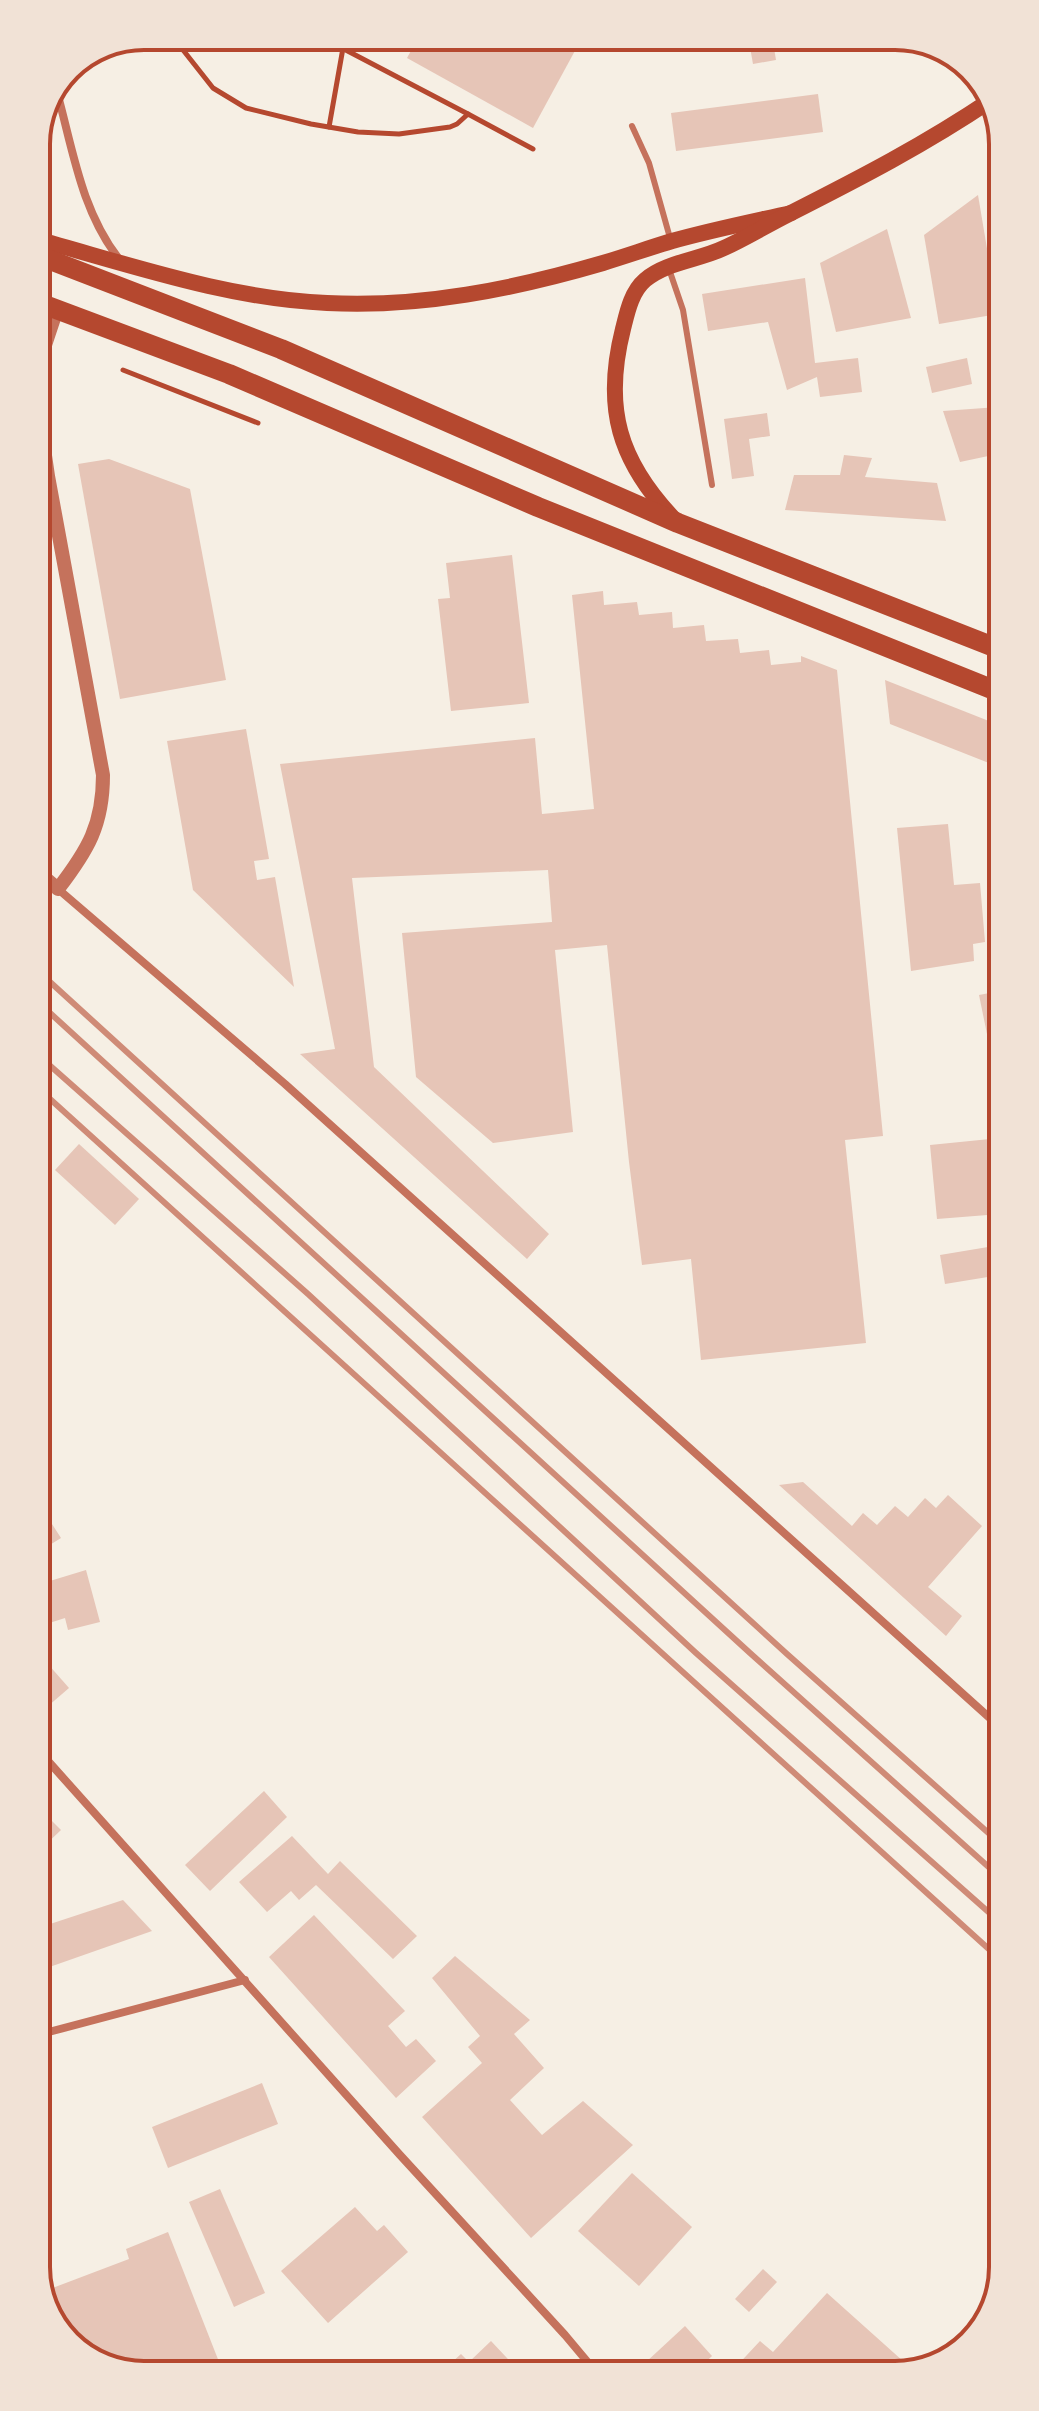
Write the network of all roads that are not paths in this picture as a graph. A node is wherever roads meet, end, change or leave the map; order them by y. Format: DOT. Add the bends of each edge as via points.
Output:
graph roads {
  1 [pos="60,103"];
  2 [pos="981,106"];
  3 [pos="632,126"];
  4 [pos="791,213"];
  5 [pos="671,242"];
  6 [pos="50,243"];
  7 [pos="50,260"];
  8 [pos="122,263"];
  9 [pos="669,267"];
  10 [pos="50,307"];
  11 [pos="57,309"];
  12 [pos="50,330"];
  13 [pos="712,485"];
  14 [pos="50,487"];
  15 [pos="678,523"];
  16 [pos="989,645"];
  17 [pos="989,688"];
  18 [pos="50,882"];
  19 [pos="58,889"];
  20 [pos="989,1717"];
  21 [pos="50,1763"];
  22 [pos="245,1980"];
  23 [pos="50,2032"];
  24 [pos="587,2361"];
  1 -- 8 [label="street" via="90,209"];
  2 -- 4 [label="main road" via="894,160"];
  3 -- 5 [label="lane" via="649,163"];
  4 -- 5 [label="main road"];
  4 -- 9 [label="main road" via="723,249"];
  5 -- 8 [label="main road" via="479,293 359,304 276,298"];
  6 -- 8 [label="main road"];
  7 -- 15 [label="main road" via="281,349"];
  9 -- 13 [label="lane" via="680,299"];
  9 -- 15 [label="main road" via="644,280 633,296 619,348 615,393 620,432 633,467"];
  10 -- 11 [label="main road"];
  11 -- 12 [label="street"];
  11 -- 17 [label="main road" via="229,374 553,513"];
  14 -- 19 [label="street" via="103,775 94,834"];
  15 -- 16 [label="main road"];
  18 -- 19 [label="street"];
  19 -- 20 [label="street" via="285,1084"];
  21 -- 22 [label="street"];
  22 -- 23 [label="street"];
  22 -- 24 [label="street"];
}
